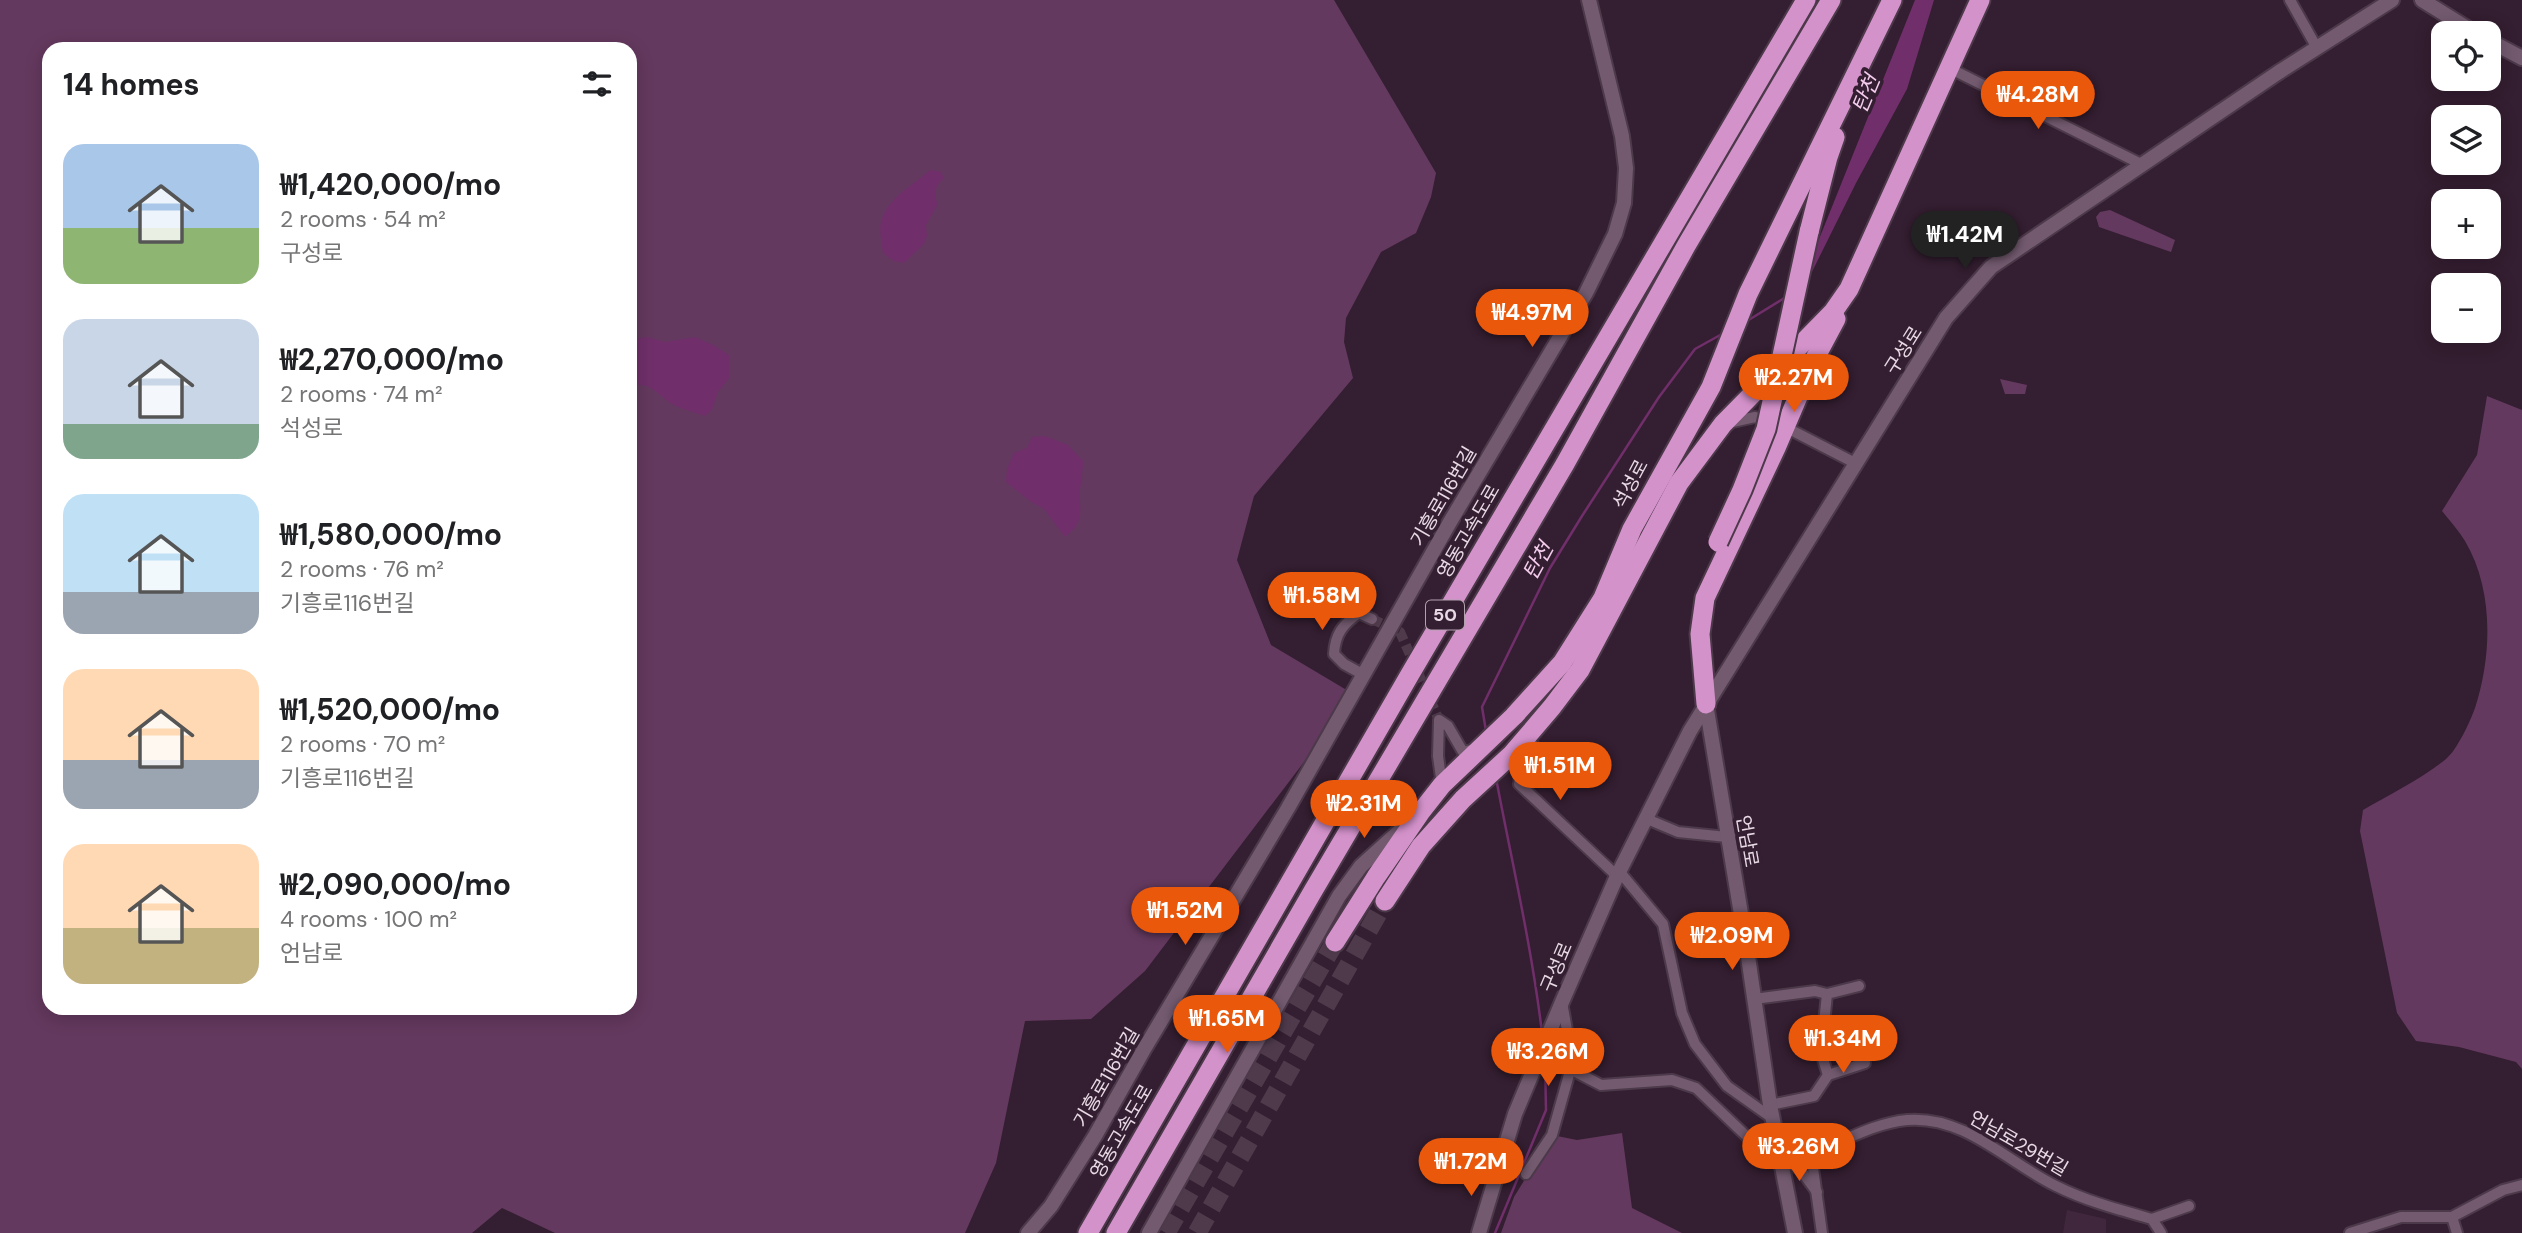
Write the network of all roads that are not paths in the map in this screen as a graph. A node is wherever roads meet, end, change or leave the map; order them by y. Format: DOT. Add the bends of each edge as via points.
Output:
graph roads {
  1 [pos="1589,0"];
  2 [pos="1806,0"];
  3 [pos="1831,0"];
  4 [pos="1980,0"];
  5 [pos="2290,0"];
  6 [pos="2392,0"];
  7 [pos="2422,0"];
  8 [pos="1890,5"];
  9 [pos="2456,21"];
  10 [pos="2501,47"];
  11 [pos="2318,48"];
  12 [pos="2522,58"];
  13 [pos="1949,68"];
  14 [pos="2141,164"];
  15 [pos="1849,289"];
  16 [pos="1769,378"];
  17 [pos="1711,387"];
  18 [pos="1723,424"];
  19 [pos="1784,428"];
  20 [pos="1855,463"];
  21 [pos="1372,619"];
  22 [pos="1364,675"];
  23 [pos="1706,704"];
  24 [pos="1526,738"];
  25 [pos="1472,750"];
  26 [pos="1447,780"];
  27 [pos="1420,813"];
  28 [pos="1647,819"];
  29 [pos="1727,836"];
  30 [pos="1618,874"];
  31 [pos="1385,901"];
  32 [pos="1335,942"];
  33 [pos="1859,986"];
  34 [pos="1827,994"];
  35 [pos="1754,999"];
  36 [pos="1562,1002"];
  37 [pos="1865,1063"];
  38 [pos="1570,1069"];
  39 [pos="1828,1075"];
  40 [pos="1771,1112"];
  41 [pos="1776,1133"];
  42 [pos="1811,1154"];
  43 [pos="1780,1158"];
  44 [pos="1526,1174"];
  45 [pos="2522,1185"];
  46 [pos="1817,1192"];
  47 [pos="2189,1206"];
  48 [pos="2452,1217"];
  49 [pos="2152,1219"];
  50 [pos="2356,1231"];
  51 [pos="1028,1233"];
  52 [pos="1088,1233"];
  53 [pos="1116,1233"];
  54 [pos="1149,1233"];
  55 [pos="1479,1233"];
  56 [pos="1795,1233"];
  57 [pos="1822,1233"];
  58 [pos="2161,1233"];
  59 [pos="2375,1233"];
  60 [pos="2457,1233"];
  1 -- 22 [label="main road, 기흥로116번길" via="1626,168 1624,204 1615,234 1586,293"];
  2 -- 52 [label="highway, 영동고속도로 / 50"];
  3 -- 53 [label="highway, 50"];
  4 -- 13 [label="highway"];
  5 -- 11 [label="street"];
  6 -- 11 [label="main road, 구성로"];
  7 -- 9 [label="main road"];
  8 -- 17 [label="highway, 석성로" via="1748,294"];
  8 -- 23 [label="highway, bridge" via="1873,58 1846,109 1828,158 1766,429 1698,583 1689,619 1691,653"];
  10 -- 12 [label="main road"];
  11 -- 14 [label="main road, 구성로"];
  13 -- 14 [label="street"];
  13 -- 15 [label="highway"];
  14 -- 20 [label="main road, 구성로" via="1991,267 1946,318"];
  15 -- 16 [label="highway"];
  15 -- 19 [label="highway"];
  16 -- 17 [label="highway" via="1725,402"];
  16 -- 18 [label="highway"];
  17 -- 26 [label="highway, 석성로" via="1632,529 1603,598 1562,663"];
  18 -- 19 [label="street" via="1755,418"];
  18 -- 24 [label="highway" via="1679,482 1580,670"];
  19 -- 20 [label="street"];
  19 -- 23 [label="highway" via="1705,598 1700,634"];
  20 -- 23 [label="main road, 구성로"];
  21 -- 22 [label="street" via="1359,613 1339,631 1335,642 1334,654"];
  22 -- 51 [label="main road, 기흥로116번길" via="1095,1136 1051,1206"];
  23 -- 28 [label="main road, 구성로"];
  23 -- 29 [label="main road, 언남로"];
  24 -- 30 [label="street" via="1535,751 1519,785"];
  24 -- 31 [label="highway" via="1421,846"];
  25 -- 26 [label="street" via="1463,752 1448,726 1439,720 1438,756"];
  26 -- 27 [label="highway, 석성로"];
  27 -- 32 [label="highway, 석성로"];
  27 -- 54 [label="main road" via="1362,866 1339,895"];
  28 -- 29 [label="street" via="1678,832"];
  28 -- 30 [label="main road, 구성로"];
  29 -- 35 [label="main road, 언남로"];
  30 -- 36 [label="main road, 구성로"];
  30 -- 40 [label="street" via="1663,924 1682,1013 1695,1044 1727,1086"];
  33 -- 34 [label="street"];
  34 -- 35 [label="street" via="1815,991"];
  34 -- 39 [label="street" via="1821,1053"];
  35 -- 40 [label="main road, 언남로"];
  36 -- 38 [label="street"];
  36 -- 55 [label="main road, 구성로" via="1515,1114"];
  37 -- 39 [label="street"];
  38 -- 43 [label="street" via="1601,1085 1672,1080 1696,1088 1760,1149"];
  38 -- 44 [label="street" via="1552,1135"];
  39 -- 40 [label="street" via="1814,1096"];
  40 -- 41 [label="main road, 언남로"];
  41 -- 42 [label="street"];
  41 -- 43 [label="main road, 언남로"];
  42 -- 46 [label="street"];
  42 -- 49 [label="street, 언남로29번길" via="1893,1122 1934,1121 1963,1130 2061,1188"];
  43 -- 46 [label="street" via="1800,1169"];
  43 -- 56 [label="main road, 언남로"];
  45 -- 48 [label="street"];
  46 -- 57 [label="street"];
  47 -- 49 [label="street"];
  48 -- 50 [label="street" via="2401,1217"];
  48 -- 60 [label="street"];
  49 -- 58 [label="street"];
  50 -- 59 [label="street"];
}
